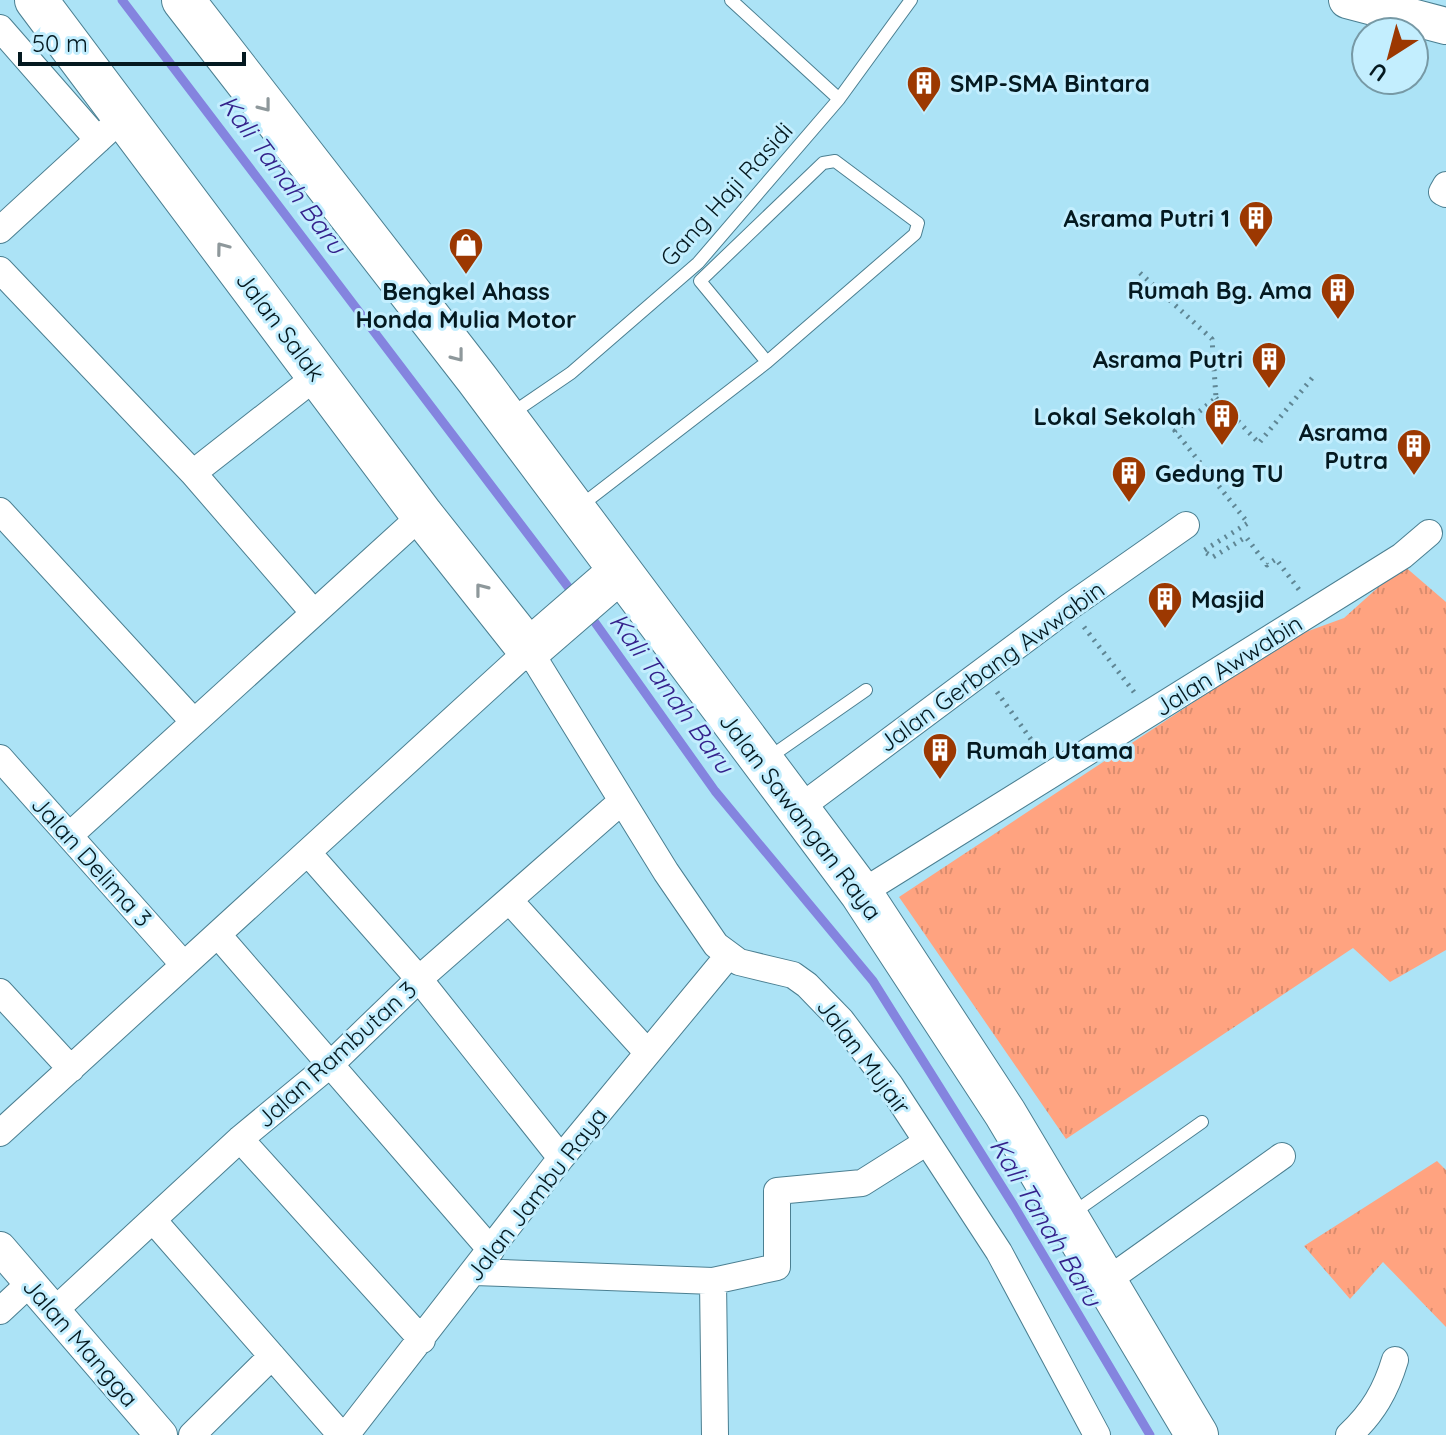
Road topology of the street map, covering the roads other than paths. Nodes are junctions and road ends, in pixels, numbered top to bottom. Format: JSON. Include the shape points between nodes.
{"nodes":[{"id":1,"x":36,"y":0,"type":"edge"},
{"id":2,"x":183,"y":0,"type":"edge"},
{"id":3,"x":731,"y":0,"type":"edge"},
{"id":4,"x":911,"y":0,"type":"edge"},
{"id":5,"x":1347,"y":0,"type":"edge"},
{"id":6,"x":1446,"y":26,"type":"edge"},
{"id":7,"x":0,"y":28,"type":"edge"},
{"id":8,"x":839,"y":99,"type":"junction"},
{"id":9,"x":111,"y":128,"type":"junction"},
{"id":10,"x":1446,"y":185,"type":"edge"},
{"id":11,"x":1446,"y":194,"type":"edge"},
{"id":12,"x":0,"y":230,"type":"edge"},
{"id":13,"x":0,"y":270,"type":"edge"},
{"id":14,"x":767,"y":362,"type":"junction"},
{"id":15,"x":318,"y":375,"type":"junction"},
{"id":16,"x":505,"y":418,"type":"junction"},
{"id":17,"x":193,"y":473,"type":"junction"},
{"id":18,"x":0,"y":511,"type":"edge"},
{"id":19,"x":574,"y":512,"type":"junction"},
{"id":20,"x":422,"y":515,"type":"junction"},
{"id":21,"x":1186,"y":525,"type":"dead end"},
{"id":22,"x":1429,"y":533,"type":"dead end"},
{"id":23,"x":607,"y":583,"type":"junction"},
{"id":24,"x":314,"y":613,"type":"junction"},
{"id":25,"x":542,"y":639,"type":"junction"},
{"id":26,"x":866,"y":690,"type":"dead end"},
{"id":27,"x":194,"y":722,"type":"junction"},
{"id":28,"x":0,"y":758,"type":"edge"},
{"id":29,"x":762,"y":762,"type":"junction"},
{"id":30,"x":622,"y":801,"type":"junction"},
{"id":31,"x":798,"y":809,"type":"junction"},
{"id":32,"x":70,"y":835,"type":"junction"},
{"id":33,"x":309,"y":854,"type":"junction"},
{"id":34,"x":861,"y":893,"type":"junction"},
{"id":35,"x":509,"y":900,"type":"junction"},
{"id":36,"x":218,"y":935,"type":"junction"},
{"id":37,"x":728,"y":956,"type":"junction"},
{"id":38,"x":184,"y":965,"type":"junction"},
{"id":39,"x":419,"y":979,"type":"junction"},
{"id":40,"x":0,"y":992,"type":"edge"},
{"id":41,"x":647,"y":1052,"type":"junction"},
{"id":42,"x":332,"y":1063,"type":"junction"},
{"id":43,"x":71,"y":1069,"type":"junction"},
{"id":44,"x":1202,"y":1122,"type":"dead end"},
{"id":45,"x":0,"y":1133,"type":"edge"},
{"id":46,"x":240,"y":1139,"type":"junction"},
{"id":47,"x":927,"y":1142,"type":"junction"},
{"id":48,"x":1282,"y":1156,"type":"dead end"},
{"id":49,"x":561,"y":1158,"type":"junction"},
{"id":50,"x":1067,"y":1218,"type":"junction"},
{"id":51,"x":153,"y":1220,"type":"junction"},
{"id":52,"x":0,"y":1248,"type":"edge"},
{"id":53,"x":491,"y":1250,"type":"junction"},
{"id":54,"x":475,"y":1272,"type":"junction"},
{"id":55,"x":713,"y":1281,"type":"junction"},
{"id":56,"x":1105,"y":1282,"type":"junction"},
{"id":57,"x":30,"y":1283,"type":"junction"},
{"id":58,"x":0,"y":1311,"type":"edge"},
{"id":59,"x":54,"y":1311,"type":"junction"},
{"id":60,"x":422,"y":1340,"type":"junction"},
{"id":61,"x":272,"y":1356,"type":"junction"},
{"id":62,"x":1395,"y":1360,"type":"dead end"},
{"id":63,"x":161,"y":1435,"type":"edge"},
{"id":64,"x":192,"y":1435,"type":"edge"},
{"id":65,"x":344,"y":1435,"type":"edge"},
{"id":66,"x":715,"y":1435,"type":"edge"},
{"id":67,"x":1097,"y":1435,"type":"edge"},
{"id":68,"x":1197,"y":1435,"type":"edge"},
{"id":69,"x":1349,"y":1435,"type":"edge"}],
"edges":[{"from":1,"to":9,"type":"highway","name":"Jalan Salak"},
{"from":2,"to":16,"type":"highway","name":"Jalan Sawangan Raya","one_way":true},
{"from":3,"to":8,"type":"lane"},
{"from":4,"to":8,"type":"lane","name":"Gang Haji Rasidi"},
{"from":5,"to":6,"type":"main road"},
{"from":7,"to":9,"type":"street"},
{"from":8,"to":16,"type":"lane","name":"Gang Haji Rasidi","via":[[698,263],[571,373]]},
{"from":9,"to":12,"type":"street"},
{"from":15,"to":9,"type":"highway","name":"Jalan Salak","one_way":true},
{"from":10,"to":11,"type":"street"},
{"from":13,"to":17,"type":"street"},
{"from":14,"to":14,"type":"lane","via":[[700,281],[823,163],[835,161],[919,226]]},
{"from":14,"to":19,"type":"lane"},
{"from":15,"to":17,"type":"street"},
{"from":15,"to":20,"type":"highway","name":"Jalan Salak"},
{"from":16,"to":19,"type":"highway","name":"Jalan Sawangan Raya"},
{"from":17,"to":24,"type":"street"},
{"from":18,"to":27,"type":"street"},
{"from":19,"to":23,"type":"highway","name":"Jalan Sawangan Raya"},
{"from":20,"to":24,"type":"street"},
{"from":25,"to":20,"type":"highway","name":"Jalan Salak","one_way":true},
{"from":21,"to":31,"type":"street","name":"Jalan Gerbang Awwabin"},
{"from":22,"to":34,"type":"street","name":"Jalan Awwabin","via":[[1402,556]]},
{"from":23,"to":25,"type":"highway"},
{"from":23,"to":29,"type":"highway","name":"Jalan Sawangan Raya"},
{"from":24,"to":27,"type":"street"},
{"from":25,"to":30,"type":"street"},
{"from":25,"to":33,"type":"street"},
{"from":26,"to":29,"type":"lane"},
{"from":27,"to":32,"type":"street"},
{"from":28,"to":32,"type":"street","name":"Jalan Delima 3"},
{"from":29,"to":31,"type":"highway","name":"Jalan Sawangan Raya"},
{"from":30,"to":35,"type":"street","name":"Jalan Rambutan 3"},
{"from":30,"to":37,"type":"street","via":[[698,920]]},
{"from":31,"to":34,"type":"highway","name":"Jalan Sawangan Raya"},
{"from":32,"to":38,"type":"street","name":"Jalan Delima 3"},
{"from":33,"to":36,"type":"street"},
{"from":33,"to":39,"type":"street"},
{"from":34,"to":50,"type":"highway","name":"Jalan Sawangan Raya"},
{"from":35,"to":39,"type":"street","name":"Jalan Rambutan 3"},
{"from":35,"to":41,"type":"street"},
{"from":36,"to":38,"type":"street"},
{"from":36,"to":42,"type":"street"},
{"from":37,"to":41,"type":"street","name":"Jalan Jambu Raya"},
{"from":37,"to":47,"type":"street","name":"Jalan Mujair","via":[[793,975],[823,998]]},
{"from":38,"to":43,"type":"street"},
{"from":39,"to":42,"type":"street","name":"Jalan Rambutan 3"},
{"from":39,"to":49,"type":"street"},
{"from":40,"to":43,"type":"street"},
{"from":41,"to":49,"type":"street","name":"Jalan Jambu Raya"},
{"from":42,"to":46,"type":"street","name":"Jalan Rambutan 3"},
{"from":42,"to":53,"type":"street"},
{"from":43,"to":45,"type":"street"},
{"from":44,"to":50,"type":"lane"},
{"from":46,"to":51,"type":"street","name":"Jalan Rambutan 3"},
{"from":46,"to":60,"type":"street"},
{"from":47,"to":55,"type":"street","via":[[862,1183],[777,1191],[777,1267]]},
{"from":47,"to":67,"type":"street","name":"Jalan Mujair","via":[[999,1252]]},
{"from":48,"to":56,"type":"street"},
{"from":49,"to":53,"type":"street","name":"Jalan Jambu Raya"},
{"from":50,"to":56,"type":"highway","name":"Jalan Sawangan Raya"},
{"from":51,"to":59,"type":"street","name":"Jalan Rambutan 3"},
{"from":51,"to":61,"type":"street"},
{"from":52,"to":57,"type":"street","name":"Jalan Mangga"},
{"from":53,"to":54,"type":"street","name":"Jalan Jambu Raya"},
{"from":54,"to":55,"type":"street"},
{"from":54,"to":60,"type":"street","name":"Jalan Jambu Raya"},
{"from":55,"to":66,"type":"street"},
{"from":56,"to":68,"type":"highway","name":"Jalan Sawangan Raya"},
{"from":57,"to":58,"type":"street"},
{"from":57,"to":59,"type":"street","name":"Jalan Mangga"},
{"from":59,"to":63,"type":"street","name":"Jalan Mangga"},
{"from":60,"to":65,"type":"street","name":"Jalan Jambu Raya"},
{"from":61,"to":64,"type":"street"},
{"from":61,"to":65,"type":"street"},
{"from":62,"to":69,"type":"street","via":[[1380,1398]]}]}
